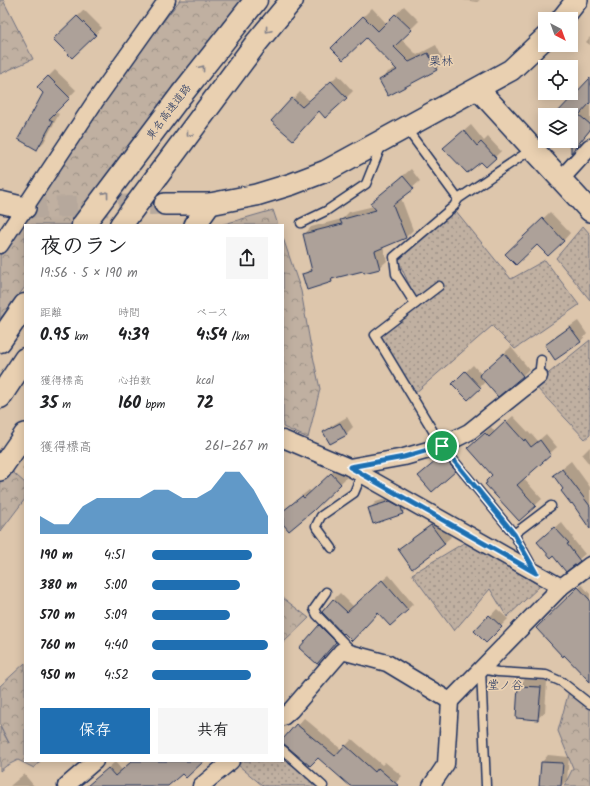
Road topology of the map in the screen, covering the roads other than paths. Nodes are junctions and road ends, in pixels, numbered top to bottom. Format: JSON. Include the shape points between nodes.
{"nodes":[{"id":1,"x":168,"y":0,"type":"edge"},
{"id":2,"x":256,"y":0,"type":"edge"},
{"id":3,"x":292,"y":0,"type":"edge"},
{"id":4,"x":577,"y":0,"type":"edge"},
{"id":5,"x":568,"y":12,"type":"edge"},
{"id":6,"x":538,"y":45,"type":"edge"},
{"id":7,"x":478,"y":89,"type":"junction"},
{"id":8,"x":406,"y":128,"type":"junction"},
{"id":9,"x":384,"y":140,"type":"junction"},
{"id":10,"x":590,"y":147,"type":"edge"},
{"id":11,"x":533,"y":149,"type":"junction"},
{"id":12,"x":560,"y":179,"type":"junction"},
{"id":13,"x":458,"y":199,"type":"junction"},
{"id":14,"x":0,"y":202,"type":"edge"},
{"id":15,"x":165,"y":204,"type":"tunnel mouth"},
{"id":16,"x":210,"y":204,"type":"junction"},
{"id":17,"x":25,"y":208,"type":"junction"},
{"id":18,"x":590,"y":211,"type":"edge"},
{"id":19,"x":301,"y":223,"type":"dead end"},
{"id":20,"x":84,"y":224,"type":"edge"},
{"id":21,"x":122,"y":224,"type":"edge"},
{"id":22,"x":196,"y":224,"type":"edge"},
{"id":23,"x":0,"y":245,"type":"edge"},
{"id":24,"x":439,"y":286,"type":"dead end"},
{"id":25,"x":415,"y":304,"type":"junction"},
{"id":26,"x":24,"y":306,"type":"edge"},
{"id":27,"x":0,"y":341,"type":"edge"},
{"id":28,"x":541,"y":360,"type":"dead end"},
{"id":29,"x":24,"y":361,"type":"edge"},
{"id":30,"x":539,"y":376,"type":"joint"},
{"id":31,"x":0,"y":397,"type":"edge"},
{"id":32,"x":24,"y":435,"type":"edge"},
{"id":33,"x":284,"y":439,"type":"edge"},
{"id":34,"x":442,"y":446,"type":"junction"},
{"id":35,"x":0,"y":470,"type":"edge"},
{"id":36,"x":356,"y":471,"type":"junction"},
{"id":37,"x":550,"y":506,"type":"dead end"},
{"id":38,"x":514,"y":534,"type":"junction"},
{"id":39,"x":332,"y":548,"type":"dead end"},
{"id":40,"x":590,"y":565,"type":"edge"},
{"id":41,"x":536,"y":573,"type":"junction"},
{"id":42,"x":561,"y":587,"type":"junction"},
{"id":43,"x":326,"y":592,"type":"dead end"},
{"id":44,"x":356,"y":655,"type":"junction"},
{"id":45,"x":481,"y":669,"type":"junction"},
{"id":46,"x":450,"y":701,"type":"junction"},
{"id":47,"x":590,"y":704,"type":"edge"},
{"id":48,"x":284,"y":716,"type":"edge"},
{"id":49,"x":284,"y":751,"type":"edge"},
{"id":50,"x":94,"y":762,"type":"edge"},
{"id":51,"x":230,"y":762,"type":"edge"},
{"id":52,"x":66,"y":786,"type":"edge"},
{"id":53,"x":201,"y":786,"type":"edge"},
{"id":54,"x":323,"y":786,"type":"edge"},
{"id":55,"x":431,"y":786,"type":"edge"},
{"id":56,"x":486,"y":786,"type":"edge"}],
"edges":[{"from":1,"to":17,"type":"street","via":[[96,100]]},
{"from":20,"to":2,"type":"highway","name":"東名高速道路","one_way":true},
{"from":3,"to":21,"type":"highway","one_way":true,"via":[[257,42]]},
{"from":4,"to":5,"type":"street"},
{"from":6,"to":7,"type":"street","via":[[511,70]]},
{"from":7,"to":8,"type":"street"},
{"from":7,"to":11,"type":"street"},
{"from":8,"to":9,"type":"street"},
{"from":8,"to":13,"type":"lane"},
{"from":9,"to":16,"type":"street","via":[[326,171],[292,184],[256,195]]},
{"from":9,"to":19,"type":"lane","via":[[366,184],[326,211]]},
{"from":10,"to":12,"type":"street"},
{"from":11,"to":12,"type":"street"},
{"from":11,"to":13,"type":"lane"},
{"from":12,"to":18,"type":"street"},
{"from":13,"to":25,"type":"lane","via":[[454,206],[394,257],[396,274]]},
{"from":14,"to":17,"type":"street"},
{"from":15,"to":16,"type":"street"},
{"from":16,"to":22,"type":"street"},
{"from":17,"to":23,"type":"street"},
{"from":24,"to":25,"type":"lane"},
{"from":25,"to":34,"type":"lane","via":[[375,335]]},
{"from":26,"to":27,"type":"highway"},
{"from":28,"to":30,"type":"lane"},
{"from":29,"to":31,"type":"highway"},
{"from":30,"to":34,"type":"street","via":[[469,432]]},
{"from":32,"to":35,"type":"street"},
{"from":33,"to":36,"type":"street"},
{"from":34,"to":36,"type":"street"},
{"from":34,"to":38,"type":"lane"},
{"from":36,"to":39,"type":"lane","via":[[354,493],[321,516],[316,526]]},
{"from":36,"to":41,"type":"street"},
{"from":37,"to":38,"type":"lane"},
{"from":38,"to":41,"type":"lane"},
{"from":40,"to":42,"type":"street"},
{"from":41,"to":42,"type":"street"},
{"from":42,"to":45,"type":"street"},
{"from":43,"to":44,"type":"lane","via":[[314,609],[316,615]]},
{"from":44,"to":46,"type":"street","via":[[387,663]]},
{"from":44,"to":48,"type":"street","via":[[342,651]]},
{"from":45,"to":46,"type":"street"},
{"from":45,"to":47,"type":"lane","via":[[546,675],[562,682]]},
{"from":45,"to":56,"type":"lane"},
{"from":46,"to":55,"type":"street","via":[[446,764]]},
{"from":49,"to":54,"type":"lane"},
{"from":50,"to":52,"type":"street"},
{"from":51,"to":53,"type":"street"}]}
